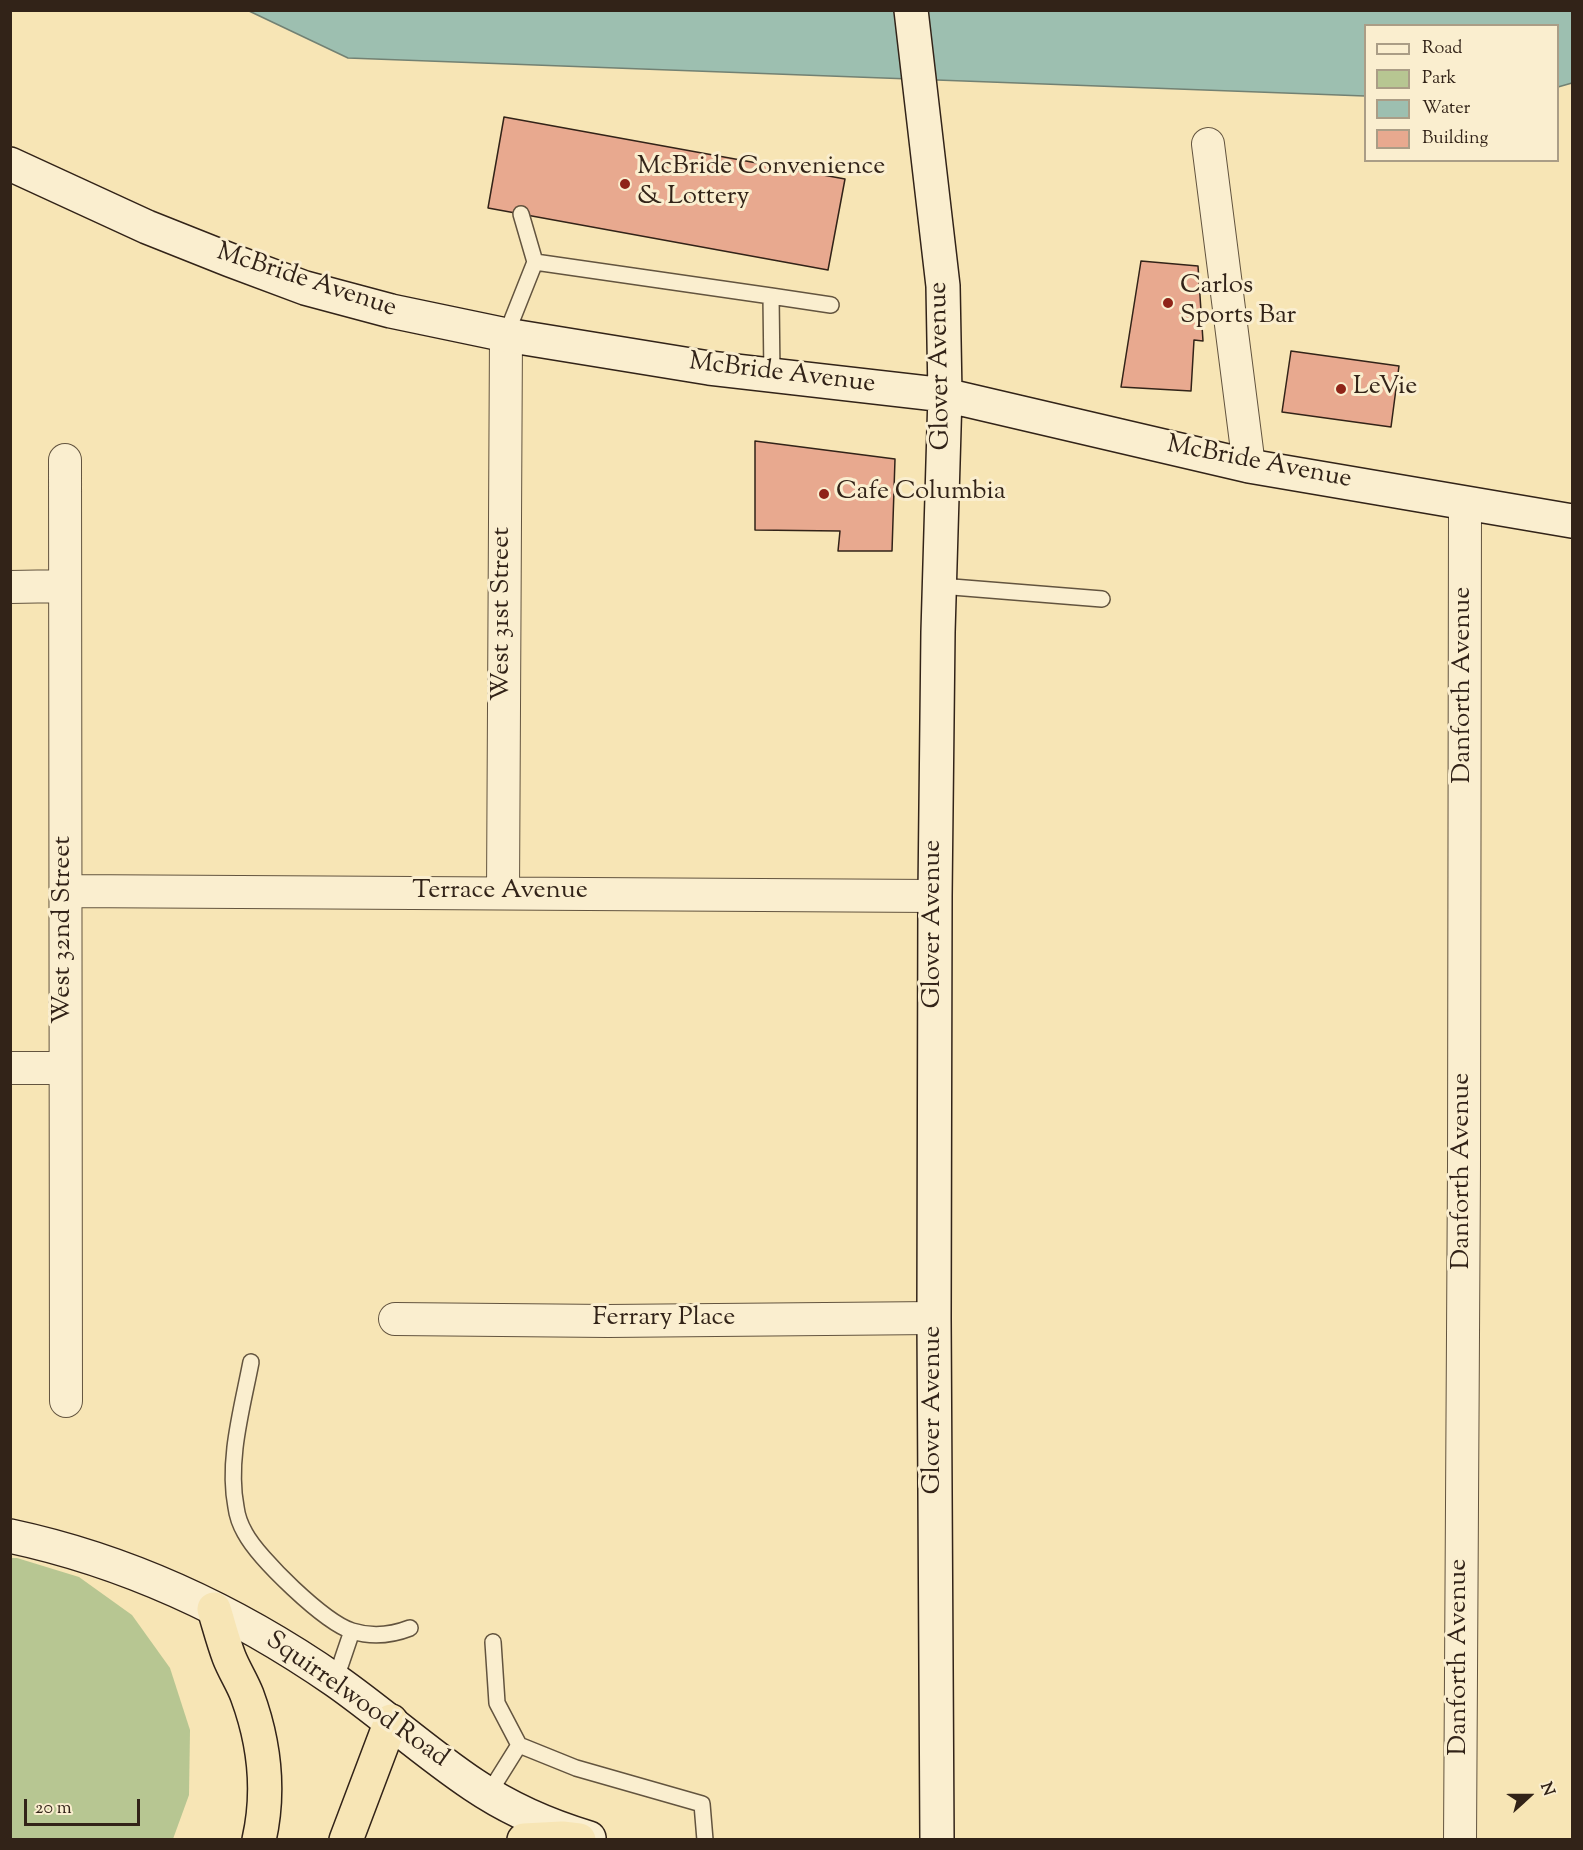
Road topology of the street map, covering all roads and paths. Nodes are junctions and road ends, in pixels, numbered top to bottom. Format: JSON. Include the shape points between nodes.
{"nodes":[{"id":1,"x":911,"y":10,"type":"edge"},
{"id":2,"x":1208,"y":144,"type":"dead end"},
{"id":3,"x":10,"y":164,"type":"edge"},
{"id":4,"x":521,"y":214,"type":"dead end"},
{"id":5,"x":536,"y":262,"type":"junction"},
{"id":6,"x":771,"y":296,"type":"junction"},
{"id":7,"x":831,"y":305,"type":"dead end"},
{"id":8,"x":506,"y":335,"type":"junction"},
{"id":9,"x":772,"y":375,"type":"junction"},
{"id":10,"x":945,"y":395,"type":"junction"},
{"id":11,"x":65,"y":460,"type":"dead end"},
{"id":12,"x":1249,"y":465,"type":"junction"},
{"id":13,"x":1465,"y":503,"type":"junction"},
{"id":14,"x":1572,"y":521,"type":"edge"},
{"id":15,"x":65,"y":586,"type":"junction"},
{"id":16,"x":940,"y":586,"type":"junction"},
{"id":17,"x":10,"y":587,"type":"edge"},
{"id":18,"x":1102,"y":598,"type":"dead end"},
{"id":19,"x":66,"y":891,"type":"junction"},
{"id":20,"x":503,"y":893,"type":"junction"},
{"id":21,"x":935,"y":896,"type":"junction"},
{"id":22,"x":10,"y":1068,"type":"edge"},
{"id":23,"x":65,"y":1068,"type":"junction"},
{"id":24,"x":934,"y":1318,"type":"junction"},
{"id":25,"x":394,"y":1319,"type":"dead end"},
{"id":26,"x":251,"y":1362,"type":"dead end"},
{"id":27,"x":66,"y":1401,"type":"dead end"},
{"id":28,"x":10,"y":1536,"type":"edge"},
{"id":29,"x":214,"y":1609,"type":"junction"},
{"id":30,"x":410,"y":1628,"type":"dead end"},
{"id":31,"x":352,"y":1631,"type":"junction"},
{"id":32,"x":493,"y":1642,"type":"dead end"},
{"id":33,"x":335,"y":1681,"type":"junction"},
{"id":34,"x":391,"y":1721,"type":"junction"},
{"id":35,"x":519,"y":1745,"type":"junction"},
{"id":36,"x":489,"y":1794,"type":"junction"},
{"id":37,"x":259,"y":1839,"type":"edge"},
{"id":38,"x":346,"y":1839,"type":"edge"},
{"id":39,"x":524,"y":1839,"type":"edge"},
{"id":40,"x":579,"y":1839,"type":"edge"},
{"id":41,"x":595,"y":1839,"type":"edge"},
{"id":42,"x":705,"y":1839,"type":"edge"},
{"id":43,"x":937,"y":1839,"type":"edge"},
{"id":44,"x":1460,"y":1839,"type":"edge"}],
"edges":[{"from":1,"to":10,"type":"street","name":"Glover Avenue","via":[[943,286]]},
{"from":2,"to":12,"type":"street"},
{"from":3,"to":8,"type":"street","name":"McBride Avenue","via":[[147,227],[305,288]]},
{"from":4,"to":5,"type":"lane"},
{"from":5,"to":6,"type":"lane"},
{"from":5,"to":8,"type":"lane"},
{"from":6,"to":7,"type":"lane"},
{"from":6,"to":9,"type":"lane"},
{"from":8,"to":9,"type":"street","name":"McBride Avenue"},
{"from":8,"to":20,"type":"street","name":"West 31st Street"},
{"from":9,"to":10,"type":"street","name":"McBride Avenue"},
{"from":10,"to":12,"type":"street","name":"McBride Avenue"},
{"from":10,"to":16,"type":"street","name":"Glover Avenue"},
{"from":11,"to":15,"type":"street","name":"West 32nd Street"},
{"from":12,"to":13,"type":"street","name":"McBride Avenue"},
{"from":13,"to":14,"type":"street","name":"McBride Avenue"},
{"from":13,"to":44,"type":"street","name":"Danforth Avenue"},
{"from":15,"to":17,"type":"street"},
{"from":15,"to":19,"type":"street","name":"West 32nd Street"},
{"from":16,"to":18,"type":"lane"},
{"from":16,"to":21,"type":"street","name":"Glover Avenue"},
{"from":19,"to":20,"type":"street","name":"Terrace Avenue"},
{"from":19,"to":23,"type":"street","name":"West 32nd Street"},
{"from":20,"to":21,"type":"street","name":"Terrace Avenue"},
{"from":21,"to":24,"type":"street","name":"Glover Avenue"},
{"from":22,"to":23,"type":"street"},
{"from":23,"to":27,"type":"street","name":"West 32nd Street"},
{"from":24,"to":25,"type":"street","name":"Ferrary Place"},
{"from":24,"to":43,"type":"street","name":"Glover Avenue"},
{"from":26,"to":31,"type":"lane","via":[[236,1446],[236,1508],[246,1534],[295,1591]]},
{"from":28,"to":29,"type":"street","name":"Squirrelwood Road","via":[[101,1560]]},
{"from":29,"to":33,"type":"street","name":"Squirrelwood Road","via":[[275,1641]]},
{"from":29,"to":37,"type":"highway","via":[[258,1727],[264,1763]]},
{"from":30,"to":31,"type":"lane","via":[[378,1635]]},
{"from":31,"to":33,"type":"lane"},
{"from":32,"to":35,"type":"lane","via":[[497,1703]]},
{"from":33,"to":34,"type":"street","name":"Squirrelwood Road"},
{"from":34,"to":36,"type":"street","name":"Squirrelwood Road"},
{"from":34,"to":38,"type":"highway"},
{"from":35,"to":36,"type":"lane"},
{"from":35,"to":42,"type":"lane","via":[[576,1768],[702,1804]]},
{"from":36,"to":41,"type":"street","name":"Squirrelwood Road","via":[[563,1830]]},
{"from":39,"to":40,"type":"highway"}]}
